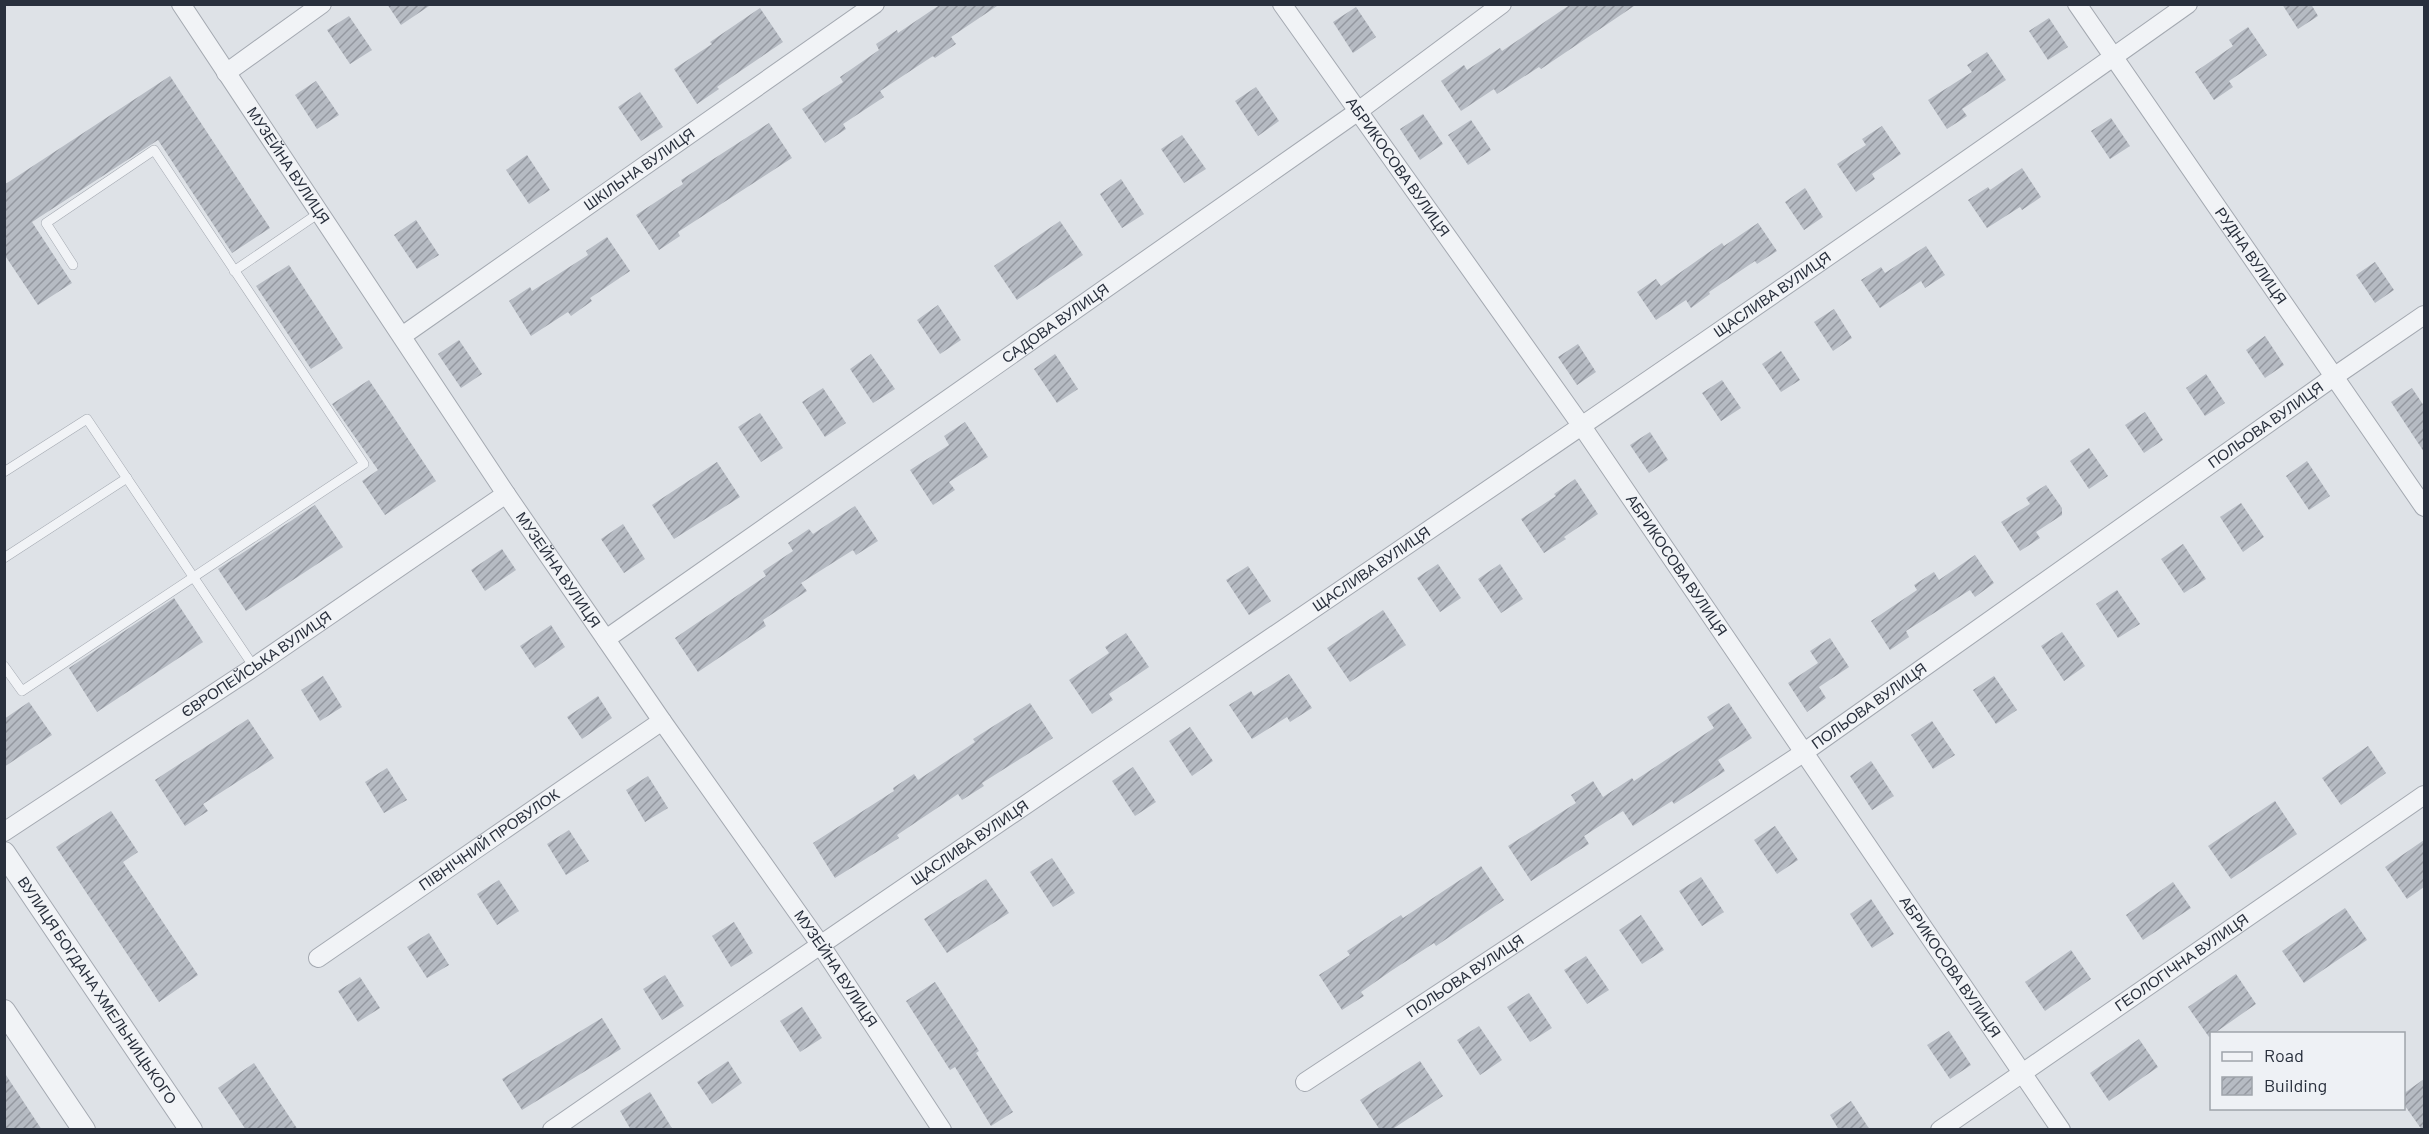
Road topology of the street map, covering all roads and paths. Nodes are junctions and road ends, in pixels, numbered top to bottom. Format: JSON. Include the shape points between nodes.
{"nodes":[{"id":1,"x":181,"y":4,"type":"edge"},
{"id":2,"x":322,"y":4,"type":"edge"},
{"id":3,"x":876,"y":4,"type":"edge"},
{"id":4,"x":1282,"y":4,"type":"edge"},
{"id":5,"x":1502,"y":4,"type":"edge"},
{"id":6,"x":2077,"y":4,"type":"edge"},
{"id":7,"x":2188,"y":4,"type":"edge"},
{"id":8,"x":2112,"y":58,"type":"junction"},
{"id":9,"x":226,"y":73,"type":"junction"},
{"id":10,"x":1357,"y":111,"type":"junction"},
{"id":11,"x":320,"y":213,"type":"junction"},
{"id":12,"x":73,"y":265,"type":"dead end"},
{"id":13,"x":234,"y":271,"type":"junction"},
{"id":14,"x":2424,"y":315,"type":"edge"},
{"id":15,"x":402,"y":336,"type":"junction"},
{"id":16,"x":2335,"y":376,"type":"junction"},
{"id":17,"x":1581,"y":426,"type":"junction"},
{"id":18,"x":4,"y":472,"type":"edge"},
{"id":19,"x":127,"y":478,"type":"junction"},
{"id":20,"x":506,"y":494,"type":"junction"},
{"id":21,"x":2424,"y":507,"type":"edge"},
{"id":22,"x":4,"y":558,"type":"edge"},
{"id":23,"x":194,"y":577,"type":"junction"},
{"id":24,"x":606,"y":639,"type":"junction"},
{"id":25,"x":4,"y":666,"type":"edge"},
{"id":26,"x":254,"y":667,"type":"junction"},
{"id":27,"x":662,"y":721,"type":"junction"},
{"id":28,"x":1803,"y":753,"type":"junction"},
{"id":29,"x":2424,"y":795,"type":"edge"},
{"id":30,"x":4,"y":832,"type":"edge"},
{"id":31,"x":4,"y":853,"type":"edge"},
{"id":32,"x":820,"y":944,"type":"junction"},
{"id":33,"x":318,"y":958,"type":"dead end"},
{"id":34,"x":4,"y":1011,"type":"edge"},
{"id":35,"x":2023,"y":1073,"type":"junction"},
{"id":36,"x":1305,"y":1082,"type":"dead end"},
{"id":37,"x":84,"y":1130,"type":"edge"},
{"id":38,"x":190,"y":1130,"type":"edge"},
{"id":39,"x":552,"y":1130,"type":"edge"},
{"id":40,"x":942,"y":1130,"type":"edge"},
{"id":41,"x":1940,"y":1130,"type":"edge"},
{"id":42,"x":2061,"y":1130,"type":"edge"}],
"edges":[{"from":1,"to":9,"type":"street","name":"МУЗЕЙНА ВУЛИЦЯ"},
{"from":2,"to":9,"type":"street"},
{"from":3,"to":15,"type":"street","name":"ШКІЛЬНА ВУЛИЦЯ"},
{"from":4,"to":10,"type":"street","name":"АБРИКОСОВА ВУЛИЦЯ"},
{"from":5,"to":10,"type":"street","name":"САДОВА ВУЛИЦЯ"},
{"from":6,"to":8,"type":"street","name":"РУДНА ВУЛИЦЯ"},
{"from":7,"to":8,"type":"street","name":"ЩАСЛИВА ВУЛИЦЯ"},
{"from":8,"to":16,"type":"street","name":"РУДНА ВУЛИЦЯ"},
{"from":8,"to":17,"type":"street","name":"ЩАСЛИВА ВУЛИЦЯ"},
{"from":9,"to":11,"type":"street","name":"МУЗЕЙНА ВУЛИЦЯ"},
{"from":10,"to":17,"type":"street","name":"АБРИКОСОВА ВУЛИЦЯ"},
{"from":10,"to":24,"type":"street","name":"САДОВА ВУЛИЦЯ"},
{"from":11,"to":13,"type":"lane"},
{"from":11,"to":15,"type":"street","name":"МУЗЕЙНА ВУЛИЦЯ"},
{"from":12,"to":13,"type":"lane","via":[[46,223],[154,150]]},
{"from":13,"to":23,"type":"lane","via":[[364,464]]},
{"from":14,"to":16,"type":"street","name":"ПОЛЬОВА ВУЛИЦЯ"},
{"from":15,"to":20,"type":"street","name":"МУЗЕЙНА ВУЛИЦЯ"},
{"from":16,"to":21,"type":"street","name":"РУДНА ВУЛИЦЯ"},
{"from":16,"to":28,"type":"street","name":"ПОЛЬОВА ВУЛИЦЯ"},
{"from":17,"to":28,"type":"street","name":"АБРИКОСОВА ВУЛИЦЯ"},
{"from":17,"to":32,"type":"street","name":"ЩАСЛИВА ВУЛИЦЯ"},
{"from":18,"to":19,"type":"lane","via":[[87,419]]},
{"from":19,"to":22,"type":"lane"},
{"from":19,"to":23,"type":"lane"},
{"from":20,"to":24,"type":"street","name":"МУЗЕЙНА ВУЛИЦЯ"},
{"from":20,"to":26,"type":"street","name":"ЄВРОПЕЙСЬКА ВУЛИЦЯ"},
{"from":23,"to":25,"type":"lane","via":[[22,691]]},
{"from":23,"to":26,"type":"lane"},
{"from":24,"to":27,"type":"street","name":"МУЗЕЙНА ВУЛИЦЯ"},
{"from":26,"to":30,"type":"street","name":"ЄВРОПЕЙСЬКА ВУЛИЦЯ"},
{"from":27,"to":32,"type":"street","name":"МУЗЕЙНА ВУЛИЦЯ"},
{"from":27,"to":33,"type":"street","name":"ПІВНІЧНИЙ ПРОВУЛОК"},
{"from":28,"to":35,"type":"street","name":"АБРИКОСОВА ВУЛИЦЯ"},
{"from":28,"to":36,"type":"street","name":"ПОЛЬОВА ВУЛИЦЯ"},
{"from":29,"to":35,"type":"street","name":"ГЕОЛОГІЧНА ВУЛИЦЯ"},
{"from":31,"to":38,"type":"street","name":"ВУЛИЦЯ БОГДАНА ХМЕЛЬНИЦЬКОГО"},
{"from":32,"to":39,"type":"street","name":"ЩАСЛИВА ВУЛИЦЯ"},
{"from":32,"to":40,"type":"street","name":"МУЗЕЙНА ВУЛИЦЯ"},
{"from":34,"to":37,"type":"street"},
{"from":35,"to":41,"type":"street","name":"ГЕОЛОГІЧНА ВУЛИЦЯ"},
{"from":35,"to":42,"type":"street","name":"АБРИКОСОВА ВУЛИЦЯ"}]}
